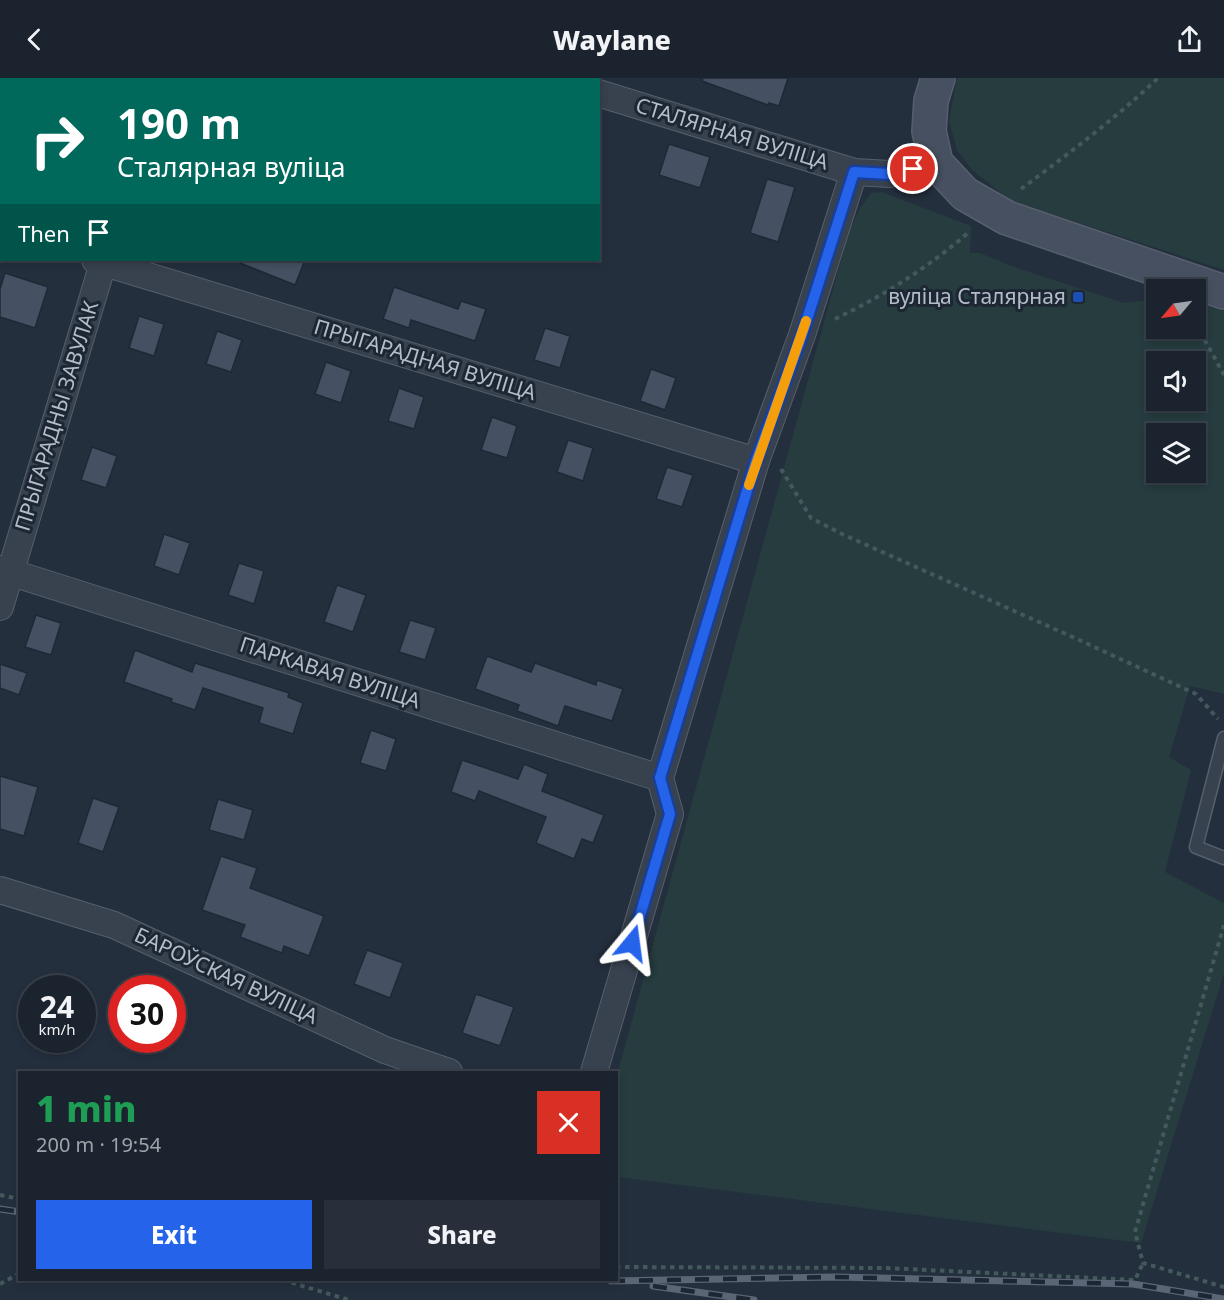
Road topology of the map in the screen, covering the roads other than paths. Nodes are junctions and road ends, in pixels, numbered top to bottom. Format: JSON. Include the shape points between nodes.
{"nodes":[{"id":1,"x":938,"y":78,"type":"edge"},
{"id":2,"x":600,"y":94,"type":"edge"},
{"id":3,"x":936,"y":163,"type":"junction"},
{"id":4,"x":854,"y":172,"type":"junction"},
{"id":5,"x":101,"y":261,"type":"edge"},
{"id":6,"x":104,"y":261,"type":"edge"},
{"id":7,"x":1224,"y":292,"type":"edge"},
{"id":8,"x":756,"y":461,"type":"junction"},
{"id":9,"x":5,"y":571,"type":"edge"},
{"id":10,"x":0,"y":607,"type":"edge"},
{"id":11,"x":1224,"y":738,"type":"edge"},
{"id":12,"x":660,"y":778,"type":"junction"},
{"id":13,"x":1224,"y":858,"type":"edge"},
{"id":14,"x":0,"y":890,"type":"edge"},
{"id":15,"x":446,"y":1071,"type":"edge"},
{"id":16,"x":594,"y":1071,"type":"edge"}],
"edges":[{"from":1,"to":3,"type":"main road","via":[[931,101],[929,131]]},
{"from":2,"to":4,"type":"street","name":"СТАЛЯРНАЯ ВУЛІЦА"},
{"from":3,"to":4,"type":"street","name":"СТАЛЯРНАЯ ВУЛІЦА","via":[[890,174]]},
{"from":3,"to":7,"type":"main road","via":[[965,194],[1007,218]]},
{"from":4,"to":8,"type":"street","via":[[802,335]]},
{"from":5,"to":9,"type":"street","name":"ПРЫГАРАДНЫ ЗАВУЛАК"},
{"from":6,"to":8,"type":"street","name":"ПРЫГАРАДНАЯ ВУЛІЦА"},
{"from":8,"to":12,"type":"street"},
{"from":9,"to":10,"type":"street","name":"ПРЫГАРАДНЫ ЗАВУЛАК"},
{"from":9,"to":12,"type":"street","name":"ПАРКАВАЯ ВУЛІЦА"},
{"from":11,"to":13,"type":"lane","via":[[1196,847]]},
{"from":12,"to":16,"type":"street","via":[[670,814]]},
{"from":14,"to":15,"type":"street","name":"БАРОЎСКАЯ ВУЛІЦА","via":[[114,925],[385,1050]]}]}
